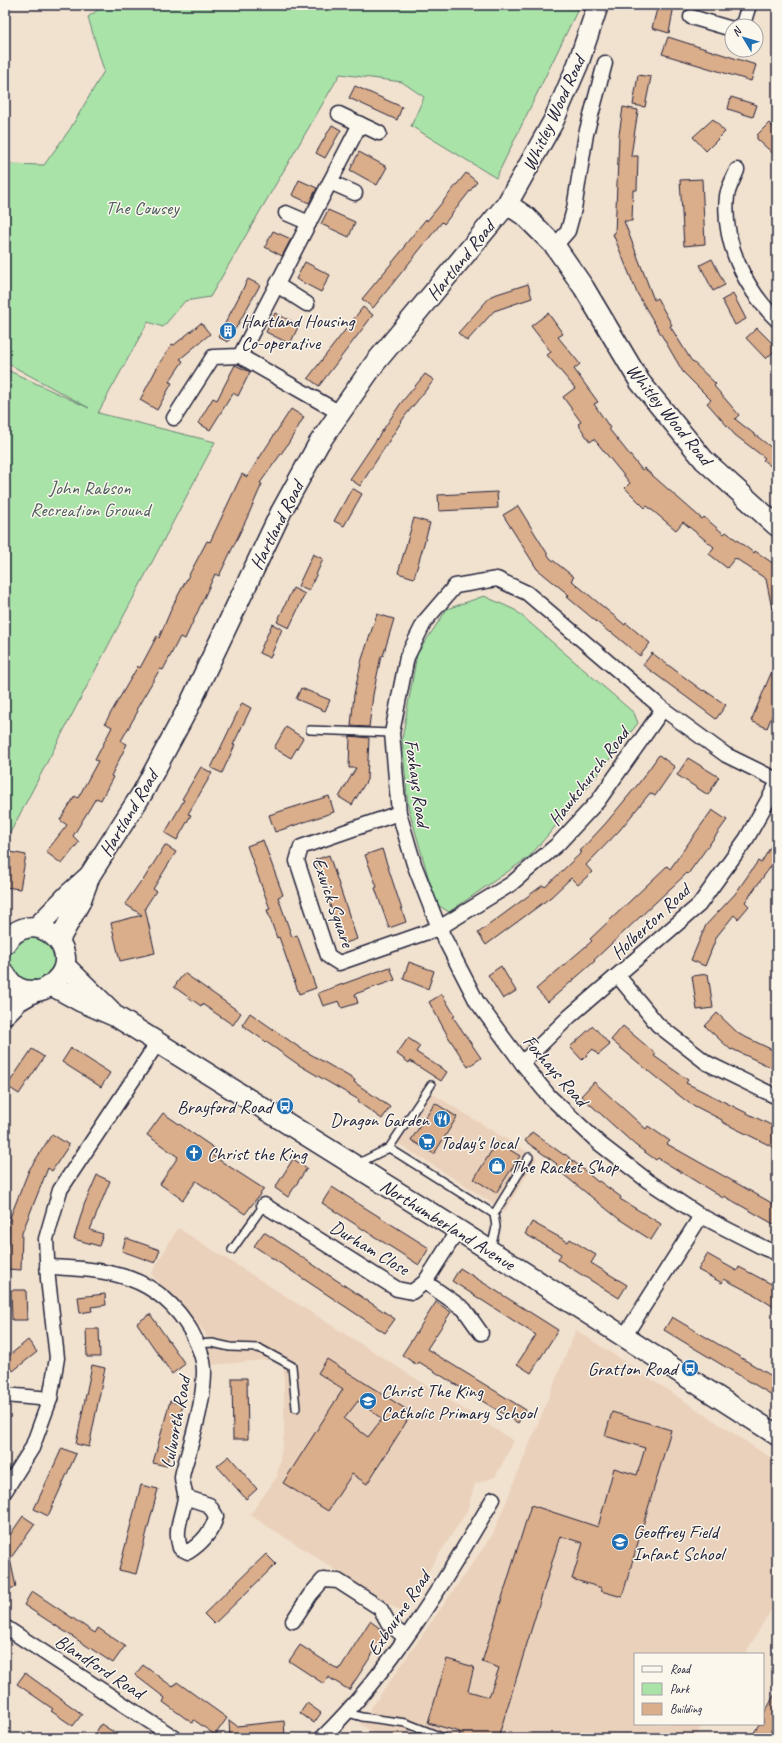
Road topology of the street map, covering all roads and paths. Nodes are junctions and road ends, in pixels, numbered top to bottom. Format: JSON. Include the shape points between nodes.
{"nodes":[{"id":1,"x":598,"y":5,"type":"edge"},
{"id":2,"x":749,"y":5,"type":"edge"},
{"id":3,"x":691,"y":17,"type":"dead end"},
{"id":4,"x":745,"y":18,"type":"edge"},
{"id":5,"x":724,"y":27,"type":"edge"},
{"id":6,"x":605,"y":63,"type":"dead end"},
{"id":7,"x":339,"y":114,"type":"dead end"},
{"id":8,"x":360,"y":124,"type":"junction"},
{"id":9,"x":379,"y":133,"type":"dead end"},
{"id":10,"x":737,"y":170,"type":"dead end"},
{"id":11,"x":330,"y":182,"type":"junction"},
{"id":12,"x":355,"y":193,"type":"dead end"},
{"id":13,"x":507,"y":204,"type":"junction"},
{"id":14,"x":286,"y":213,"type":"dead end"},
{"id":15,"x":309,"y":223,"type":"junction"},
{"id":16,"x":555,"y":246,"type":"junction"},
{"id":17,"x":277,"y":285,"type":"junction"},
{"id":18,"x":308,"y":304,"type":"dead end"},
{"id":19,"x":777,"y":320,"type":"edge"},
{"id":20,"x":240,"y":356,"type":"junction"},
{"id":21,"x":340,"y":413,"type":"junction"},
{"id":22,"x":174,"y":418,"type":"dead end"},
{"id":23,"x":777,"y":526,"type":"edge"},
{"id":24,"x":662,"y":709,"type":"junction"},
{"id":25,"x":310,"y":730,"type":"dead end"},
{"id":26,"x":392,"y":733,"type":"junction"},
{"id":27,"x":777,"y":780,"type":"edge"},
{"id":28,"x":777,"y":784,"type":"edge"},
{"id":29,"x":399,"y":813,"type":"junction"},
{"id":30,"x":90,"y":875,"type":"junction"},
{"id":31,"x":37,"y":927,"type":"junction"},
{"id":32,"x":439,"y":928,"type":"junction"},
{"id":33,"x":8,"y":935,"type":"edge"},
{"id":34,"x":59,"y":940,"type":"junction"},
{"id":35,"x":65,"y":966,"type":"junction"},
{"id":36,"x":5,"y":974,"type":"edge"},
{"id":37,"x":618,"y":976,"type":"junction"},
{"id":38,"x":43,"y":988,"type":"junction"},
{"id":39,"x":5,"y":1014,"type":"edge"},
{"id":40,"x":117,"y":1017,"type":"junction"},
{"id":41,"x":158,"y":1042,"type":"junction"},
{"id":42,"x":522,"y":1063,"type":"junction"},
{"id":43,"x":431,"y":1084,"type":"dead end"},
{"id":44,"x":777,"y":1097,"type":"edge"},
{"id":45,"x":389,"y":1148,"type":"junction"},
{"id":46,"x":529,"y":1157,"type":"dead end"},
{"id":47,"x":355,"y":1166,"type":"junction"},
{"id":48,"x":264,"y":1205,"type":"joint"},
{"id":49,"x":494,"y":1214,"type":"junction"},
{"id":50,"x":701,"y":1216,"type":"junction"},
{"id":51,"x":458,"y":1230,"type":"junction"},
{"id":52,"x":486,"y":1248,"type":"junction"},
{"id":53,"x":232,"y":1250,"type":"dead end"},
{"id":54,"x":777,"y":1253,"type":"edge"},
{"id":55,"x":47,"y":1267,"type":"junction"},
{"id":56,"x":425,"y":1282,"type":"junction"},
{"id":57,"x":481,"y":1333,"type":"dead end"},
{"id":58,"x":624,"y":1337,"type":"junction"},
{"id":59,"x":198,"y":1344,"type":"junction"},
{"id":60,"x":5,"y":1394,"type":"edge"},
{"id":61,"x":50,"y":1400,"type":"junction"},
{"id":62,"x":296,"y":1408,"type":"dead end"},
{"id":63,"x":777,"y":1435,"type":"edge"},
{"id":64,"x":5,"y":1491,"type":"edge"},
{"id":65,"x":185,"y":1497,"type":"dead end"},
{"id":66,"x":493,"y":1499,"type":"dead end"},
{"id":67,"x":293,"y":1621,"type":"dead end"},
{"id":68,"x":5,"y":1627,"type":"edge"},
{"id":69,"x":405,"y":1637,"type":"junction"},
{"id":70,"x":348,"y":1713,"type":"junction"},
{"id":71,"x":175,"y":1738,"type":"edge"},
{"id":72,"x":322,"y":1738,"type":"edge"},
{"id":73,"x":444,"y":1738,"type":"edge"}],
"edges":[{"from":1,"to":13,"type":"street","name":"Whitley Wood Road","via":[[578,64],[552,122]]},
{"from":2,"to":4,"type":"street"},
{"from":3,"to":5,"type":"street"},
{"from":6,"to":16,"type":"street","name":"Whitley Wood Road","via":[[586,134],[568,231]]},
{"from":7,"to":8,"type":"street"},
{"from":8,"to":9,"type":"street"},
{"from":8,"to":11,"type":"street"},
{"from":10,"to":19,"type":"street","via":[[727,195],[728,233],[741,273]]},
{"from":11,"to":12,"type":"street"},
{"from":11,"to":15,"type":"street"},
{"from":13,"to":16,"type":"street","name":"Whitley Wood Road","via":[[525,216]]},
{"from":13,"to":21,"type":"street","name":"Hartland Road","via":[[375,363]]},
{"from":14,"to":15,"type":"street"},
{"from":15,"to":17,"type":"street"},
{"from":16,"to":23,"type":"street","name":"Whitley Wood Road","via":[[584,288],[640,382],[704,460]]},
{"from":17,"to":18,"type":"street"},
{"from":17,"to":20,"type":"street"},
{"from":20,"to":21,"type":"street"},
{"from":20,"to":22,"type":"street","via":[[213,357]]},
{"from":21,"to":30,"type":"street","name":"Hartland Road","via":[[319,444],[281,512],[188,708],[143,792]]},
{"from":24,"to":26,"type":"street","name":"Foxhays Road","via":[[527,593],[497,579],[455,586],[424,621],[407,657]]},
{"from":24,"to":27,"type":"street","name":"Foxhays Road","via":[[726,754]]},
{"from":24,"to":32,"type":"street","name":"Hawkchurch Road","via":[[598,801],[558,844],[511,884]]},
{"from":25,"to":26,"type":"lane"},
{"from":26,"to":29,"type":"street","name":"Foxhays Road"},
{"from":28,"to":37,"type":"street","name":"Holberton Road","via":[[747,838],[699,905]]},
{"from":29,"to":32,"type":"street","name":"Foxhays Road","via":[[414,864]]},
{"from":29,"to":32,"type":"street","name":"Exwick Square","via":[[302,847],[297,861],[328,956],[339,963]]},
{"from":30,"to":31,"type":"street","name":"Hartland Road"},
{"from":30,"to":34,"type":"street","name":"Hartland Road","via":[[80,902]]},
{"from":31,"to":33,"type":"street"},
{"from":31,"to":34,"type":"street","via":[[49,931]]},
{"from":32,"to":42,"type":"street","name":"Foxhays Road","via":[[476,1002]]},
{"from":34,"to":35,"type":"street","via":[[65,955]]},
{"from":35,"to":38,"type":"street","via":[[60,976]]},
{"from":35,"to":40,"type":"street","name":"Northumberland Avenue"},
{"from":36,"to":38,"type":"street","name":"Northumberland Avenue","via":[[10,983],[20,990]]},
{"from":37,"to":42,"type":"street","name":"Holberton Road","via":[[570,1016]]},
{"from":37,"to":44,"type":"street","via":[[658,1025],[701,1058]]},
{"from":38,"to":39,"type":"street","via":[[18,1001]]},
{"from":38,"to":40,"type":"street","name":"Northumberland Avenue"},
{"from":40,"to":41,"type":"street","name":"Northumberland Avenue"},
{"from":41,"to":47,"type":"street","name":"Northumberland Avenue"},
{"from":41,"to":55,"type":"street","via":[[60,1190],[46,1239]]},
{"from":42,"to":50,"type":"street","name":"Foxhays Road","via":[[549,1096],[600,1144],[648,1181]]},
{"from":43,"to":45,"type":"lane"},
{"from":45,"to":47,"type":"lane"},
{"from":45,"to":49,"type":"lane"},
{"from":46,"to":49,"type":"lane"},
{"from":47,"to":51,"type":"street","name":"Northumberland Avenue"},
{"from":48,"to":53,"type":"lane"},
{"from":48,"to":56,"type":"street","name":"Durham Close","via":[[398,1289],[412,1292]]},
{"from":49,"to":52,"type":"lane","via":[[496,1227],[493,1240]]},
{"from":50,"to":54,"type":"street","name":"Foxhays Road"},
{"from":50,"to":58,"type":"street"},
{"from":51,"to":52,"type":"street","name":"Northumberland Avenue"},
{"from":51,"to":56,"type":"street","name":"Durham Close"},
{"from":52,"to":58,"type":"street","name":"Northumberland Avenue"},
{"from":55,"to":59,"type":"street","name":"Lulworth Road","via":[[89,1269],[129,1277],[166,1299],[182,1316]]},
{"from":55,"to":61,"type":"street","via":[[57,1358]]},
{"from":56,"to":57,"type":"street","via":[[464,1309]]},
{"from":58,"to":63,"type":"street","name":"Northumberland Avenue"},
{"from":59,"to":62,"type":"lane","via":[[259,1348],[292,1366]]},
{"from":59,"to":65,"type":"street","name":"Lulworth Road","via":[[204,1370],[201,1405],[182,1478]]},
{"from":60,"to":61,"type":"street"},
{"from":61,"to":64,"type":"street","via":[[32,1448]]},
{"from":66,"to":69,"type":"street","name":"Exbourne Road","via":[[457,1560]]},
{"from":67,"to":69,"type":"street","via":[[323,1580],[338,1581],[380,1608],[389,1624]]},
{"from":68,"to":71,"type":"street","name":"Blandford Road"},
{"from":69,"to":70,"type":"street","name":"Exbourne Road"},
{"from":70,"to":72,"type":"street","name":"Exbourne Road"},
{"from":70,"to":73,"type":"lane","via":[[406,1723]]}]}
